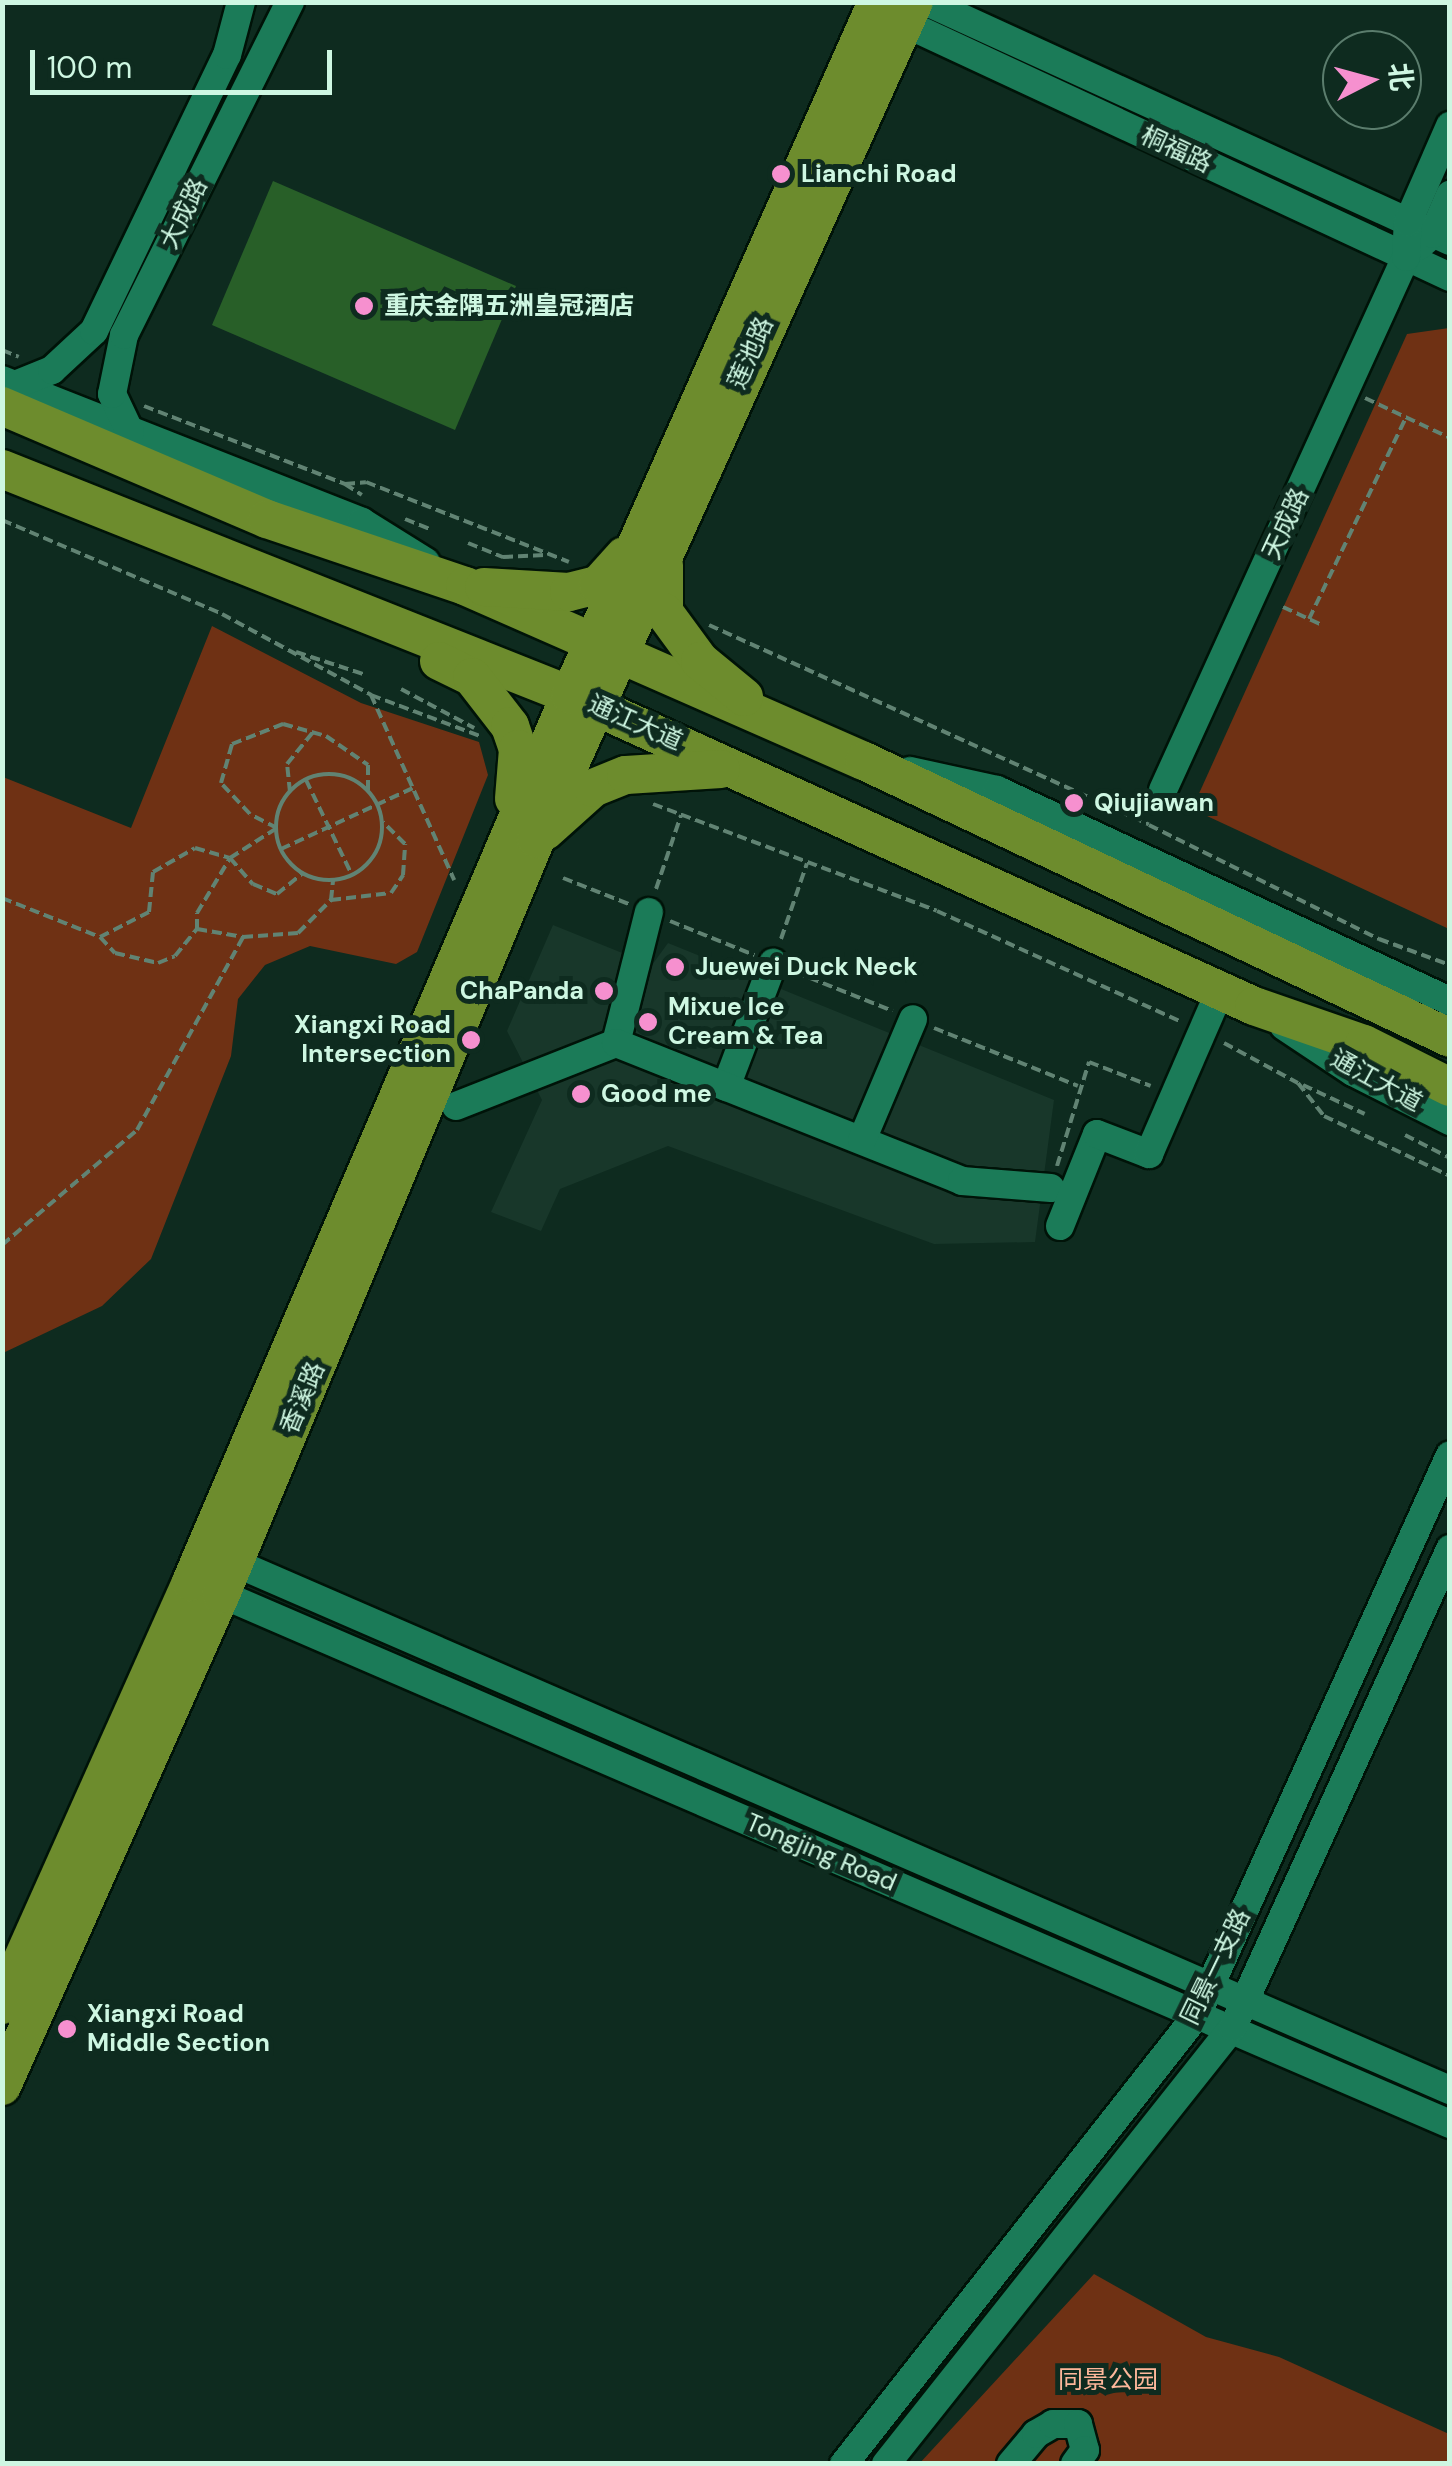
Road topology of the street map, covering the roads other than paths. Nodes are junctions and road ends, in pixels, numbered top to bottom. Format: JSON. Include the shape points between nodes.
{"nodes":[{"id":1,"x":241,"y":2,"type":"edge"},
{"id":2,"x":290,"y":2,"type":"edge"},
{"id":3,"x":892,"y":7,"type":"edge"},
{"id":4,"x":1450,"y":126,"type":"edge"},
{"id":5,"x":1450,"y":194,"type":"edge"},
{"id":6,"x":1430,"y":232,"type":"edge"},
{"id":7,"x":1406,"y":257,"type":"junction"},
{"id":8,"x":1450,"y":277,"type":"edge"},
{"id":9,"x":7,"y":390,"type":"edge"},
{"id":10,"x":130,"y":432,"type":"junction"},
{"id":11,"x":2,"y":470,"type":"edge"},
{"id":12,"x":662,"y":521,"type":"junction"},
{"id":13,"x":465,"y":586,"type":"junction"},
{"id":14,"x":359,"y":606,"type":"junction"},
{"id":15,"x":604,"y":652,"type":"junction"},
{"id":16,"x":583,"y":701,"type":"junction"},
{"id":17,"x":796,"y":732,"type":"junction"},
{"id":18,"x":864,"y":761,"type":"junction"},
{"id":19,"x":741,"y":769,"type":"junction"},
{"id":20,"x":1163,"y":790,"type":"dead end"},
{"id":21,"x":536,"y":839,"type":"junction"},
{"id":22,"x":498,"y":862,"type":"junction"},
{"id":23,"x":649,"y":912,"type":"road end"},
{"id":24,"x":773,"y":963,"type":"road end"},
{"id":25,"x":1237,"y":998,"type":"junction"},
{"id":26,"x":1450,"y":1001,"type":"edge"},
{"id":27,"x":914,"y":1019,"type":"road end"},
{"id":28,"x":1450,"y":1038,"type":"edge"},
{"id":29,"x":616,"y":1043,"type":"junction"},
{"id":30,"x":726,"y":1087,"type":"junction"},
{"id":31,"x":1450,"y":1087,"type":"edge"},
{"id":32,"x":456,"y":1106,"type":"dead end"},
{"id":33,"x":1450,"y":1120,"type":"edge"},
{"id":34,"x":862,"y":1140,"type":"junction"},
{"id":35,"x":1051,"y":1188,"type":"road end"},
{"id":36,"x":1060,"y":1226,"type":"dead end"},
{"id":37,"x":1450,"y":1456,"type":"edge"},
{"id":38,"x":1450,"y":1550,"type":"edge"},
{"id":39,"x":213,"y":1572,"type":"junction"},
{"id":40,"x":1210,"y":1986,"type":"junction"},
{"id":41,"x":1246,"y":1999,"type":"junction"},
{"id":42,"x":2,"y":2006,"type":"edge"},
{"id":43,"x":1197,"y":2015,"type":"junction"},
{"id":44,"x":1233,"y":2027,"type":"junction"},
{"id":45,"x":2,"y":2086,"type":"edge"},
{"id":46,"x":1450,"y":2090,"type":"edge"},
{"id":47,"x":1450,"y":2124,"type":"edge"},
{"id":48,"x":844,"y":2464,"type":"edge"},
{"id":49,"x":886,"y":2464,"type":"edge"},
{"id":50,"x":1011,"y":2464,"type":"edge"},
{"id":51,"x":1076,"y":2464,"type":"edge"}],
"edges":[{"from":1,"to":9,"type":"street","name":"大成路","via":[[227,55],[94,331],[52,370]]},
{"from":2,"to":10,"type":"street","name":"大成路","via":[[124,336],[112,394]]},
{"from":3,"to":6,"type":"street","name":"桐福路"},
{"from":3,"to":7,"type":"street","name":"桐福路"},
{"from":3,"to":12,"type":"main road","name":"莲池路"},
{"from":4,"to":6,"type":"street","name":"天成路"},
{"from":5,"to":6,"type":"street","name":"天成路"},
{"from":6,"to":7,"type":"street","name":"天成路"},
{"from":7,"to":8,"type":"street","name":"桐福路"},
{"from":7,"to":20,"type":"street","name":"天成路"},
{"from":9,"to":10,"type":"street"},
{"from":9,"to":13,"type":"main road","via":[[267,519]]},
{"from":10,"to":13,"type":"street","via":[[362,522]]},
{"from":11,"to":14,"type":"main road","name":"通江大道"},
{"from":12,"to":13,"type":"main road","via":[[598,585],[569,592]]},
{"from":12,"to":15,"type":"main road","name":"莲池路"},
{"from":12,"to":17,"type":"main road","via":[[664,612],[700,661]]},
{"from":13,"to":15,"type":"main road"},
{"from":14,"to":16,"type":"main road","name":"通江大道"},
{"from":14,"to":22,"type":"main road","via":[[398,641],[472,677],[510,726],[519,778]]},
{"from":15,"to":16,"type":"main road","name":"莲池路"},
{"from":15,"to":17,"type":"main road"},
{"from":16,"to":19,"type":"main road","name":"通江大道"},
{"from":16,"to":21,"type":"main road","name":"香溪路"},
{"from":16,"to":22,"type":"main road","name":"香溪路"},
{"from":17,"to":18,"type":"main road"},
{"from":18,"to":26,"type":"street","via":[[997,790]]},
{"from":18,"to":28,"type":"main road"},
{"from":19,"to":21,"type":"main road","via":[[626,775],[593,788]]},
{"from":19,"to":25,"type":"main road","name":"通江大道"},
{"from":21,"to":39,"type":"main road","name":"香溪路"},
{"from":22,"to":39,"type":"main road","name":"香溪路"},
{"from":23,"to":29,"type":"street"},
{"from":24,"to":30,"type":"street"},
{"from":25,"to":31,"type":"main road","name":"通江大道","via":[[1364,1044]]},
{"from":25,"to":33,"type":"street","name":"通江大道","via":[[1353,1072]]},
{"from":25,"to":36,"type":"street","via":[[1202,1032],[1149,1154],[1096,1134]]},
{"from":27,"to":34,"type":"street"},
{"from":29,"to":30,"type":"street"},
{"from":29,"to":32,"type":"street"},
{"from":30,"to":34,"type":"street"},
{"from":34,"to":35,"type":"street","via":[[962,1181]]},
{"from":37,"to":40,"type":"street","name":"同景一支路"},
{"from":38,"to":41,"type":"street","name":"同景一支路"},
{"from":39,"to":40,"type":"street"},
{"from":39,"to":42,"type":"main road","name":"香溪路"},
{"from":39,"to":43,"type":"street","name":"Tongjing Road"},
{"from":39,"to":45,"type":"main road","name":"香溪路"},
{"from":40,"to":41,"type":"street"},
{"from":40,"to":43,"type":"street","name":"同景一支路"},
{"from":41,"to":44,"type":"street","name":"同景一支路"},
{"from":41,"to":46,"type":"street"},
{"from":43,"to":44,"type":"street","name":"Tongjing Road"},
{"from":43,"to":48,"type":"street","name":"同景一支路"},
{"from":44,"to":47,"type":"street","name":"Tongjing Road"},
{"from":44,"to":49,"type":"street","name":"同景一支路"},
{"from":50,"to":51,"type":"street","via":[[1036,2434],[1053,2424],[1078,2424],[1084,2450]]}]}
